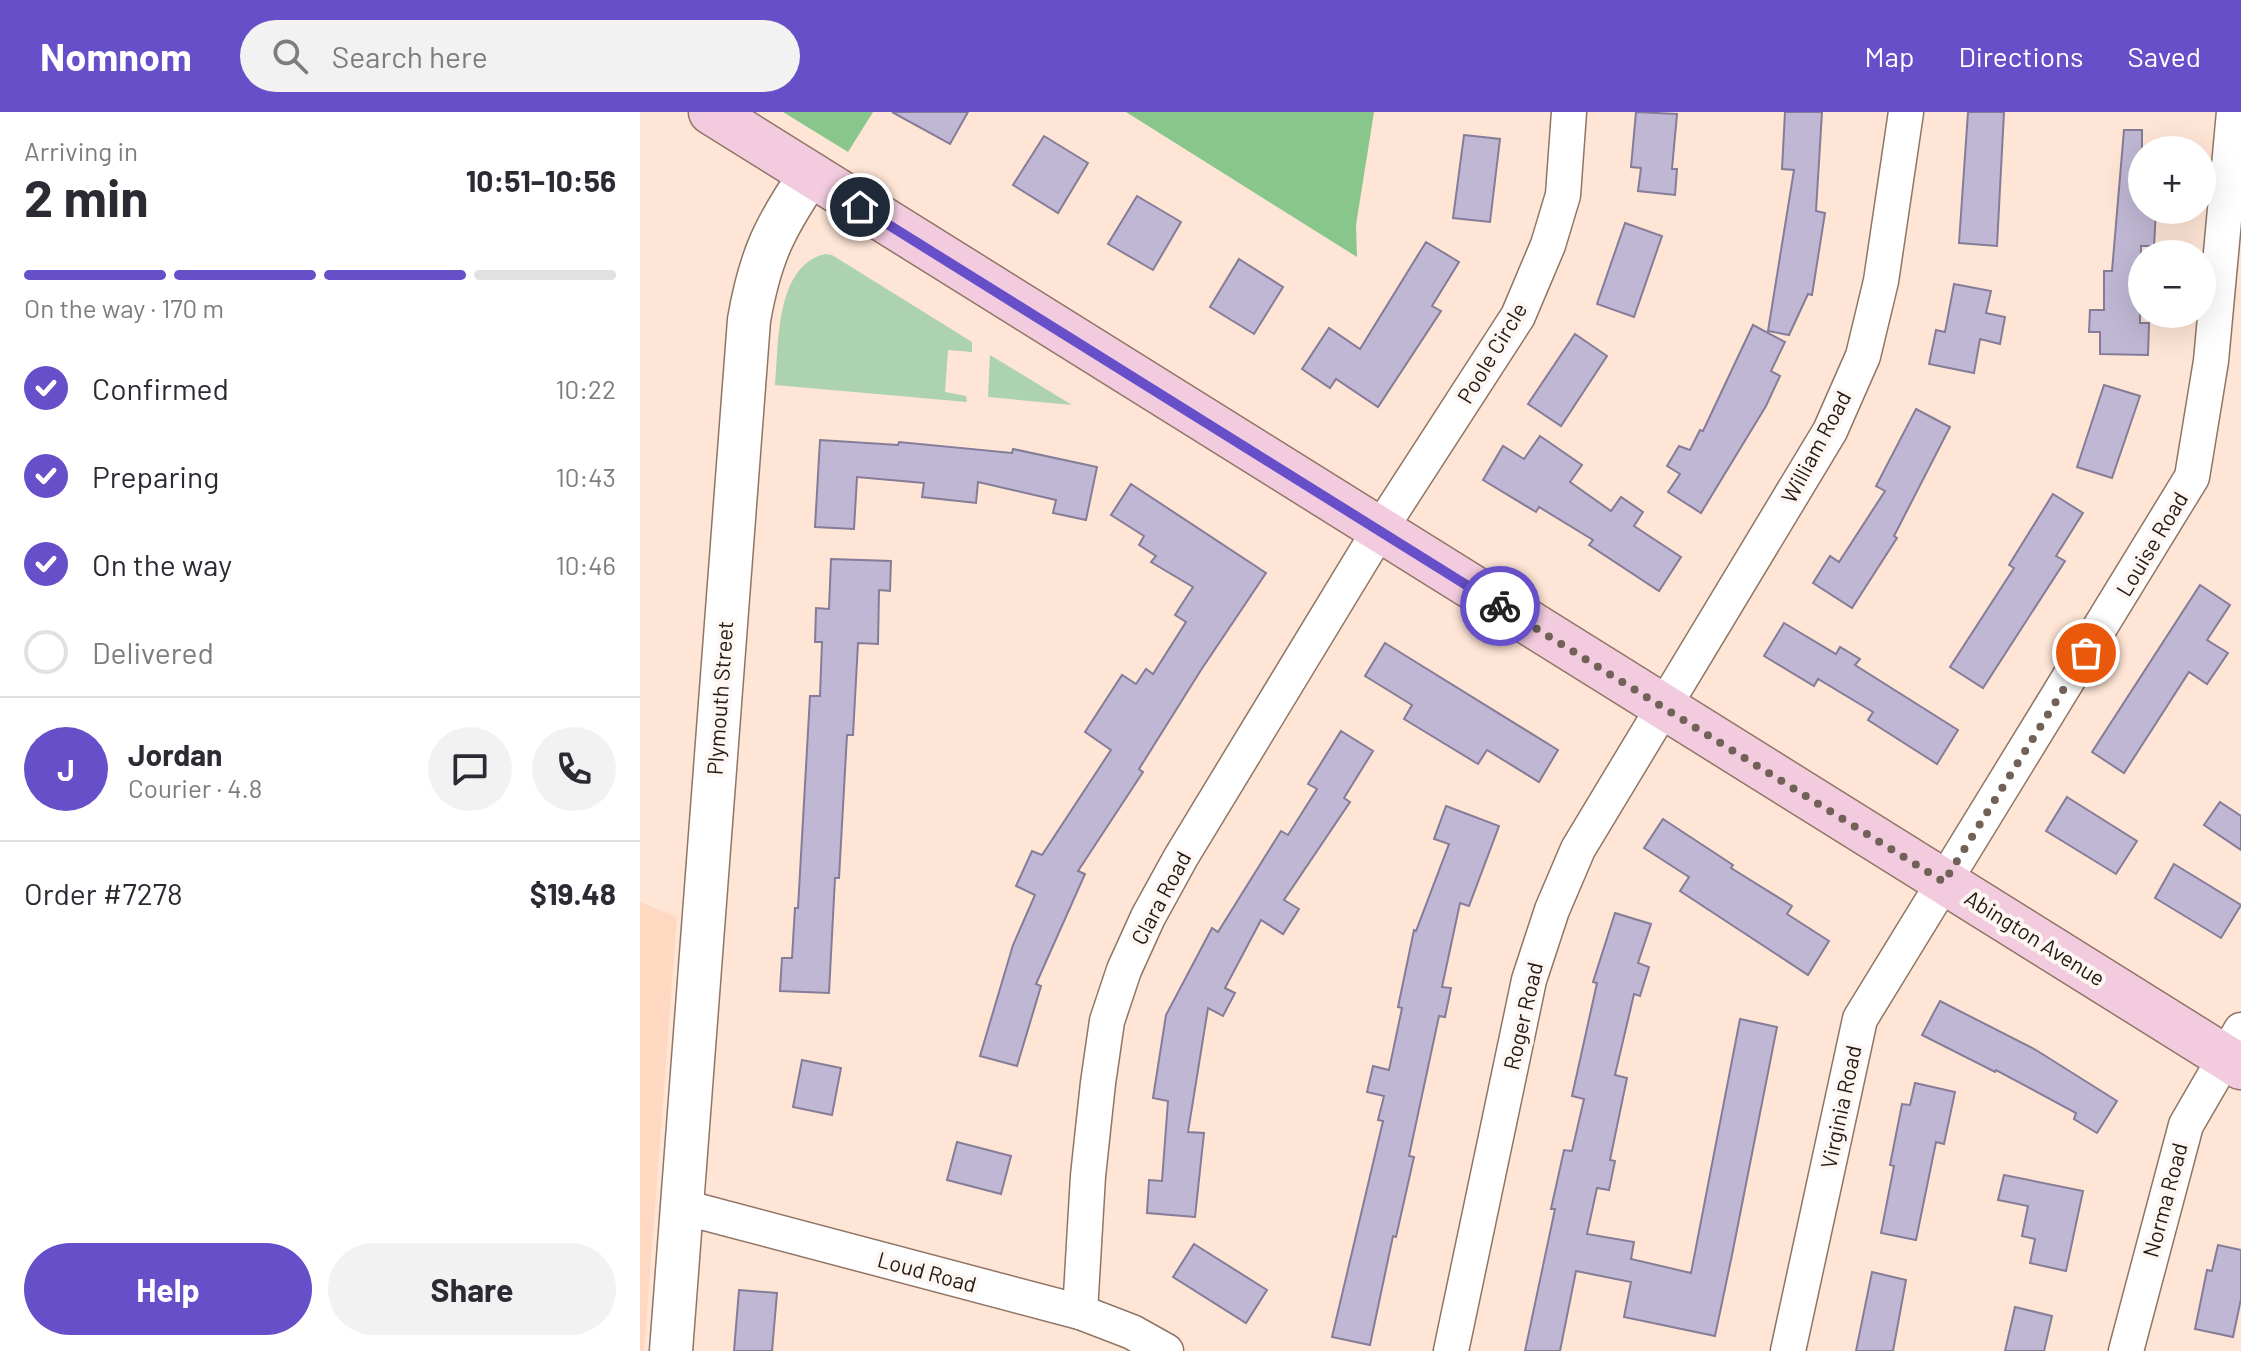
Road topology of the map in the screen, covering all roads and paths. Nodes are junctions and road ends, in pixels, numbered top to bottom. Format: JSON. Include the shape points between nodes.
{"nodes":[{"id":1,"x":711,"y":112,"type":"edge"},
{"id":2,"x":1569,"y":112,"type":"edge"},
{"id":3,"x":1906,"y":112,"type":"edge"},
{"id":4,"x":2234,"y":112,"type":"edge"},
{"id":5,"x":810,"y":175,"type":"junction"},
{"id":6,"x":1379,"y":531,"type":"junction"},
{"id":7,"x":1663,"y":707,"type":"junction"},
{"id":8,"x":1944,"y":882,"type":"junction"},
{"id":9,"x":2235,"y":1051,"type":"edge"},
{"id":10,"x":683,"y":1207,"type":"junction"},
{"id":11,"x":1080,"y":1312,"type":"junction"},
{"id":12,"x":671,"y":1351,"type":"edge"},
{"id":13,"x":1166,"y":1351,"type":"edge"},
{"id":14,"x":1451,"y":1351,"type":"edge"},
{"id":15,"x":1788,"y":1351,"type":"edge"},
{"id":16,"x":2126,"y":1351,"type":"edge"}],
"edges":[{"from":1,"to":5,"type":"main road"},
{"from":2,"to":6,"type":"street","name":"Poole Circle","via":[[1563,195],[1518,316]]},
{"from":3,"to":7,"type":"street","name":"William Road","via":[[1881,281],[1863,356],[1830,431]]},
{"from":4,"to":8,"type":"street","name":"Louise Road","via":[[2211,361],[2192,477]]},
{"from":5,"to":6,"type":"main road","name":"Abington Avenue"},
{"from":5,"to":10,"type":"street","name":"Plymouth Street","via":[[763,258],[749,320]]},
{"from":6,"to":7,"type":"main road","name":"Abington Avenue"},
{"from":6,"to":11,"type":"street","name":"Clara Road","via":[[1181,857],[1124,970],[1107,1021],[1098,1083]]},
{"from":7,"to":8,"type":"main road","name":"Abington Avenue"},
{"from":7,"to":14,"type":"street","name":"Roger Road","via":[[1578,849],[1552,910],[1529,980]]},
{"from":8,"to":9,"type":"main road","name":"Abington Avenue"},
{"from":8,"to":15,"type":"street","name":"Virginia Road","via":[[1860,1019]]},
{"from":9,"to":16,"type":"street","name":"Norma Road","via":[[2186,1125]]},
{"from":10,"to":11,"type":"street","name":"Loud Road"},
{"from":10,"to":12,"type":"street","name":"Plymouth Street"},
{"from":11,"to":13,"type":"street","name":"Loud Road"}]}
